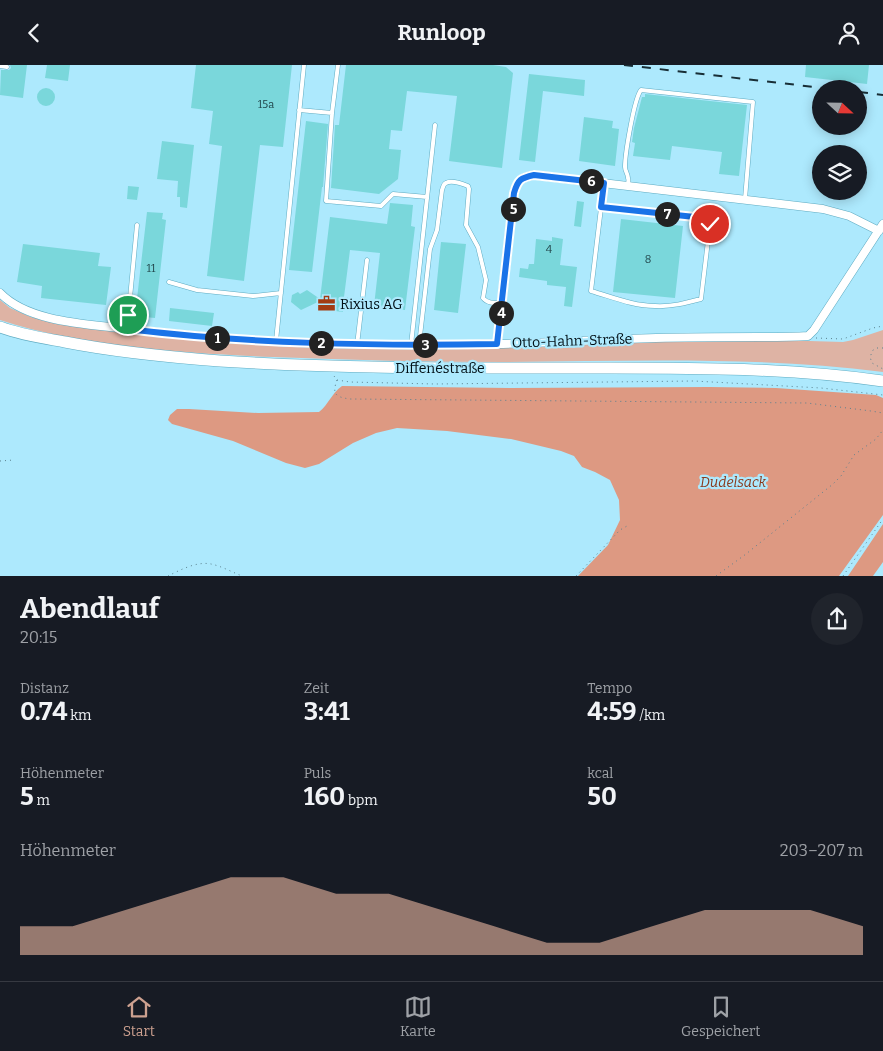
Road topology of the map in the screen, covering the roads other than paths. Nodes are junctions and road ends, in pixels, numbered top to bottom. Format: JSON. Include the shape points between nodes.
{"nodes":[{"id":1,"x":304,"y":65,"type":"edge"},
{"id":2,"x":338,"y":65,"type":"edge"},
{"id":3,"x":0,"y":66,"type":"edge"},
{"id":4,"x":7,"y":67,"type":"dead end"},
{"id":5,"x":299,"y":110,"type":"junction"},
{"id":6,"x":332,"y":113,"type":"junction"},
{"id":7,"x":435,"y":125,"type":"dead end"},
{"id":8,"x":604,"y":183,"type":"junction"},
{"id":9,"x":628,"y":186,"type":"junction"},
{"id":10,"x":427,"y":197,"type":"junction"},
{"id":11,"x":745,"y":199,"type":"junction"},
{"id":12,"x":601,"y":207,"type":"junction"},
{"id":13,"x":137,"y":225,"type":"dead end"},
{"id":14,"x":881,"y":228,"type":"edge"},
{"id":15,"x":367,"y":260,"type":"dead end"},
{"id":16,"x":169,"y":282,"type":"dead end"},
{"id":17,"x":0,"y":293,"type":"edge"},
{"id":18,"x":281,"y":293,"type":"junction"},
{"id":19,"x":502,"y":303,"type":"junction"},
{"id":20,"x":0,"y":327,"type":"edge"},
{"id":21,"x":127,"y":329,"type":"junction"},
{"id":22,"x":276,"y":342,"type":"junction"},
{"id":23,"x":497,"y":344,"type":"junction"},
{"id":24,"x":357,"y":345,"type":"junction"},
{"id":25,"x":415,"y":345,"type":"junction"},
{"id":26,"x":883,"y":381,"type":"edge"}],
"edges":[{"from":1,"to":5,"type":"lane"},
{"from":2,"to":6,"type":"lane"},
{"from":3,"to":4,"type":"lane"},
{"from":5,"to":6,"type":"lane"},
{"from":5,"to":18,"type":"lane"},
{"from":6,"to":10,"type":"lane","via":[[326,201],[381,206],[393,194]]},
{"from":7,"to":10,"type":"lane"},
{"from":8,"to":9,"type":"street"},
{"from":8,"to":12,"type":"lane"},
{"from":8,"to":19,"type":"street","via":[[534,175],[517,183]]},
{"from":9,"to":11,"type":"street"},
{"from":9,"to":11,"type":"lane","via":[[625,168],[637,95],[641,90],[685,94],[753,102]]},
{"from":10,"to":25,"type":"lane"},
{"from":11,"to":14,"type":"street","via":[[823,209]]},
{"from":12,"to":12,"type":"lane","via":[[591,291],[628,303],[655,306],[701,299],[710,224],[704,218]]},
{"from":13,"to":21,"type":"lane"},
{"from":14,"to":23,"type":"street","name":"Otto-Hahn-Straße","via":[[808,336]]},
{"from":15,"to":24,"type":"lane"},
{"from":16,"to":18,"type":"lane","via":[[253,296]]},
{"from":17,"to":21,"type":"street","name":"Otto-Hahn-Straße","via":[[22,309],[41,316]]},
{"from":18,"to":22,"type":"lane"},
{"from":19,"to":23,"type":"street"},
{"from":19,"to":25,"type":"lane","via":[[489,302],[484,298],[486,280],[482,263],[478,247],[466,225],[468,186],[446,182],[430,249]]},
{"from":20,"to":26,"type":"main road","name":"Diffenéstraße","via":[[40,338],[131,353],[257,363],[327,367],[747,369]]},
{"from":21,"to":22,"type":"street","name":"Otto-Hahn-Straße"},
{"from":22,"to":24,"type":"street","name":"Otto-Hahn-Straße"},
{"from":23,"to":25,"type":"street","name":"Otto-Hahn-Straße"},
{"from":24,"to":25,"type":"street","name":"Otto-Hahn-Straße"}]}
